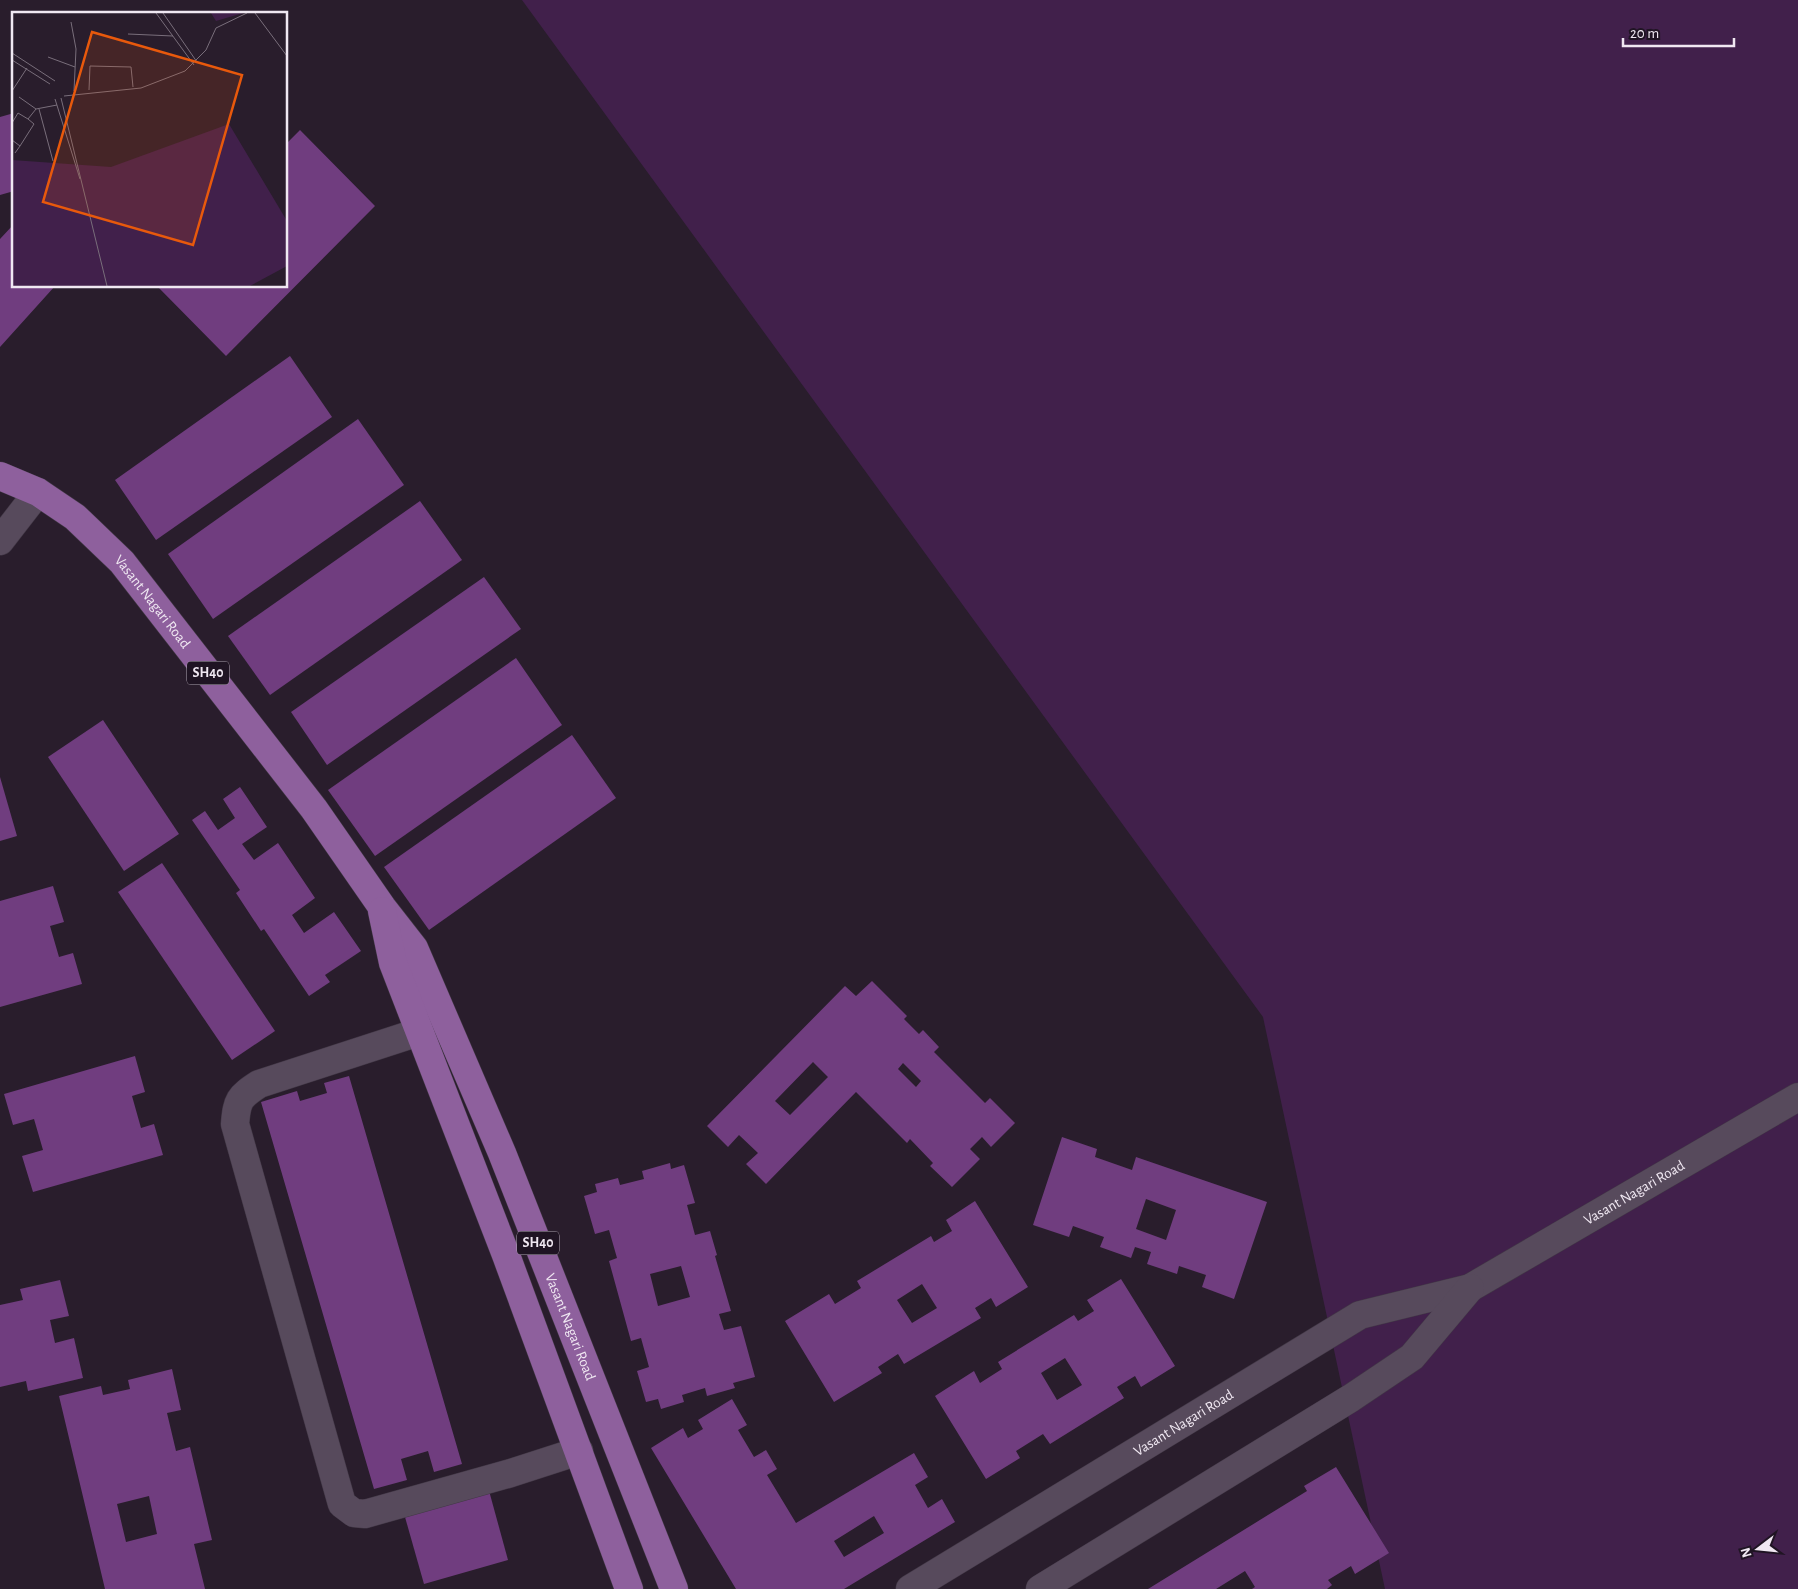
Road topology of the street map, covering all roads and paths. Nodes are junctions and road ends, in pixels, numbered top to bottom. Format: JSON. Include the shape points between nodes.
{"nodes":[{"id":1,"x":0,"y":476,"type":"edge"},
{"id":2,"x":38,"y":492,"type":"junction"},
{"id":3,"x":0,"y":541,"type":"edge"},
{"id":4,"x":382,"y":907,"type":"junction"},
{"id":5,"x":419,"y":1032,"type":"junction"},
{"id":6,"x":1798,"y":1097,"type":"edge"},
{"id":7,"x":1470,"y":1288,"type":"junction"},
{"id":8,"x":579,"y":1451,"type":"junction"},
{"id":9,"x":630,"y":1589,"type":"edge"},
{"id":10,"x":674,"y":1589,"type":"edge"},
{"id":11,"x":910,"y":1589,"type":"edge"},
{"id":12,"x":1040,"y":1589,"type":"edge"}],
"edges":[{"from":1,"to":2,"type":"main road","name":"Vasant Nagari Road","number":"SH40"},
{"from":2,"to":3,"type":"main road"},
{"from":2,"to":4,"type":"main road","name":"Vasant Nagari Road","number":"SH40","via":[[75,517],[122,562],[314,809]]},
{"from":4,"to":5,"type":"main road","name":"Vasant Nagari Road","number":"SH40","via":[[393,963]]},
{"from":4,"to":10,"type":"main road","name":"Vasant Nagari Road","number":"SH40","via":[[414,948],[499,1144]]},
{"from":5,"to":8,"type":"main road","name":"Vasant Nagari Road","number":"SH40"},
{"from":5,"to":8,"type":"main road","via":[[258,1084],[242,1094],[236,1109],[235,1124],[342,1504],[354,1513],[365,1514]]},
{"from":6,"to":7,"type":"main road","name":"Vasant Nagari Road"},
{"from":7,"to":11,"type":"main road","name":"Vasant Nagari Road","via":[[1360,1315]]},
{"from":7,"to":12,"type":"main road","name":"Vasant Nagari Road","via":[[1412,1357],[1343,1403]]},
{"from":8,"to":9,"type":"main road","name":"Vasant Nagari Road","number":"SH40"}]}
